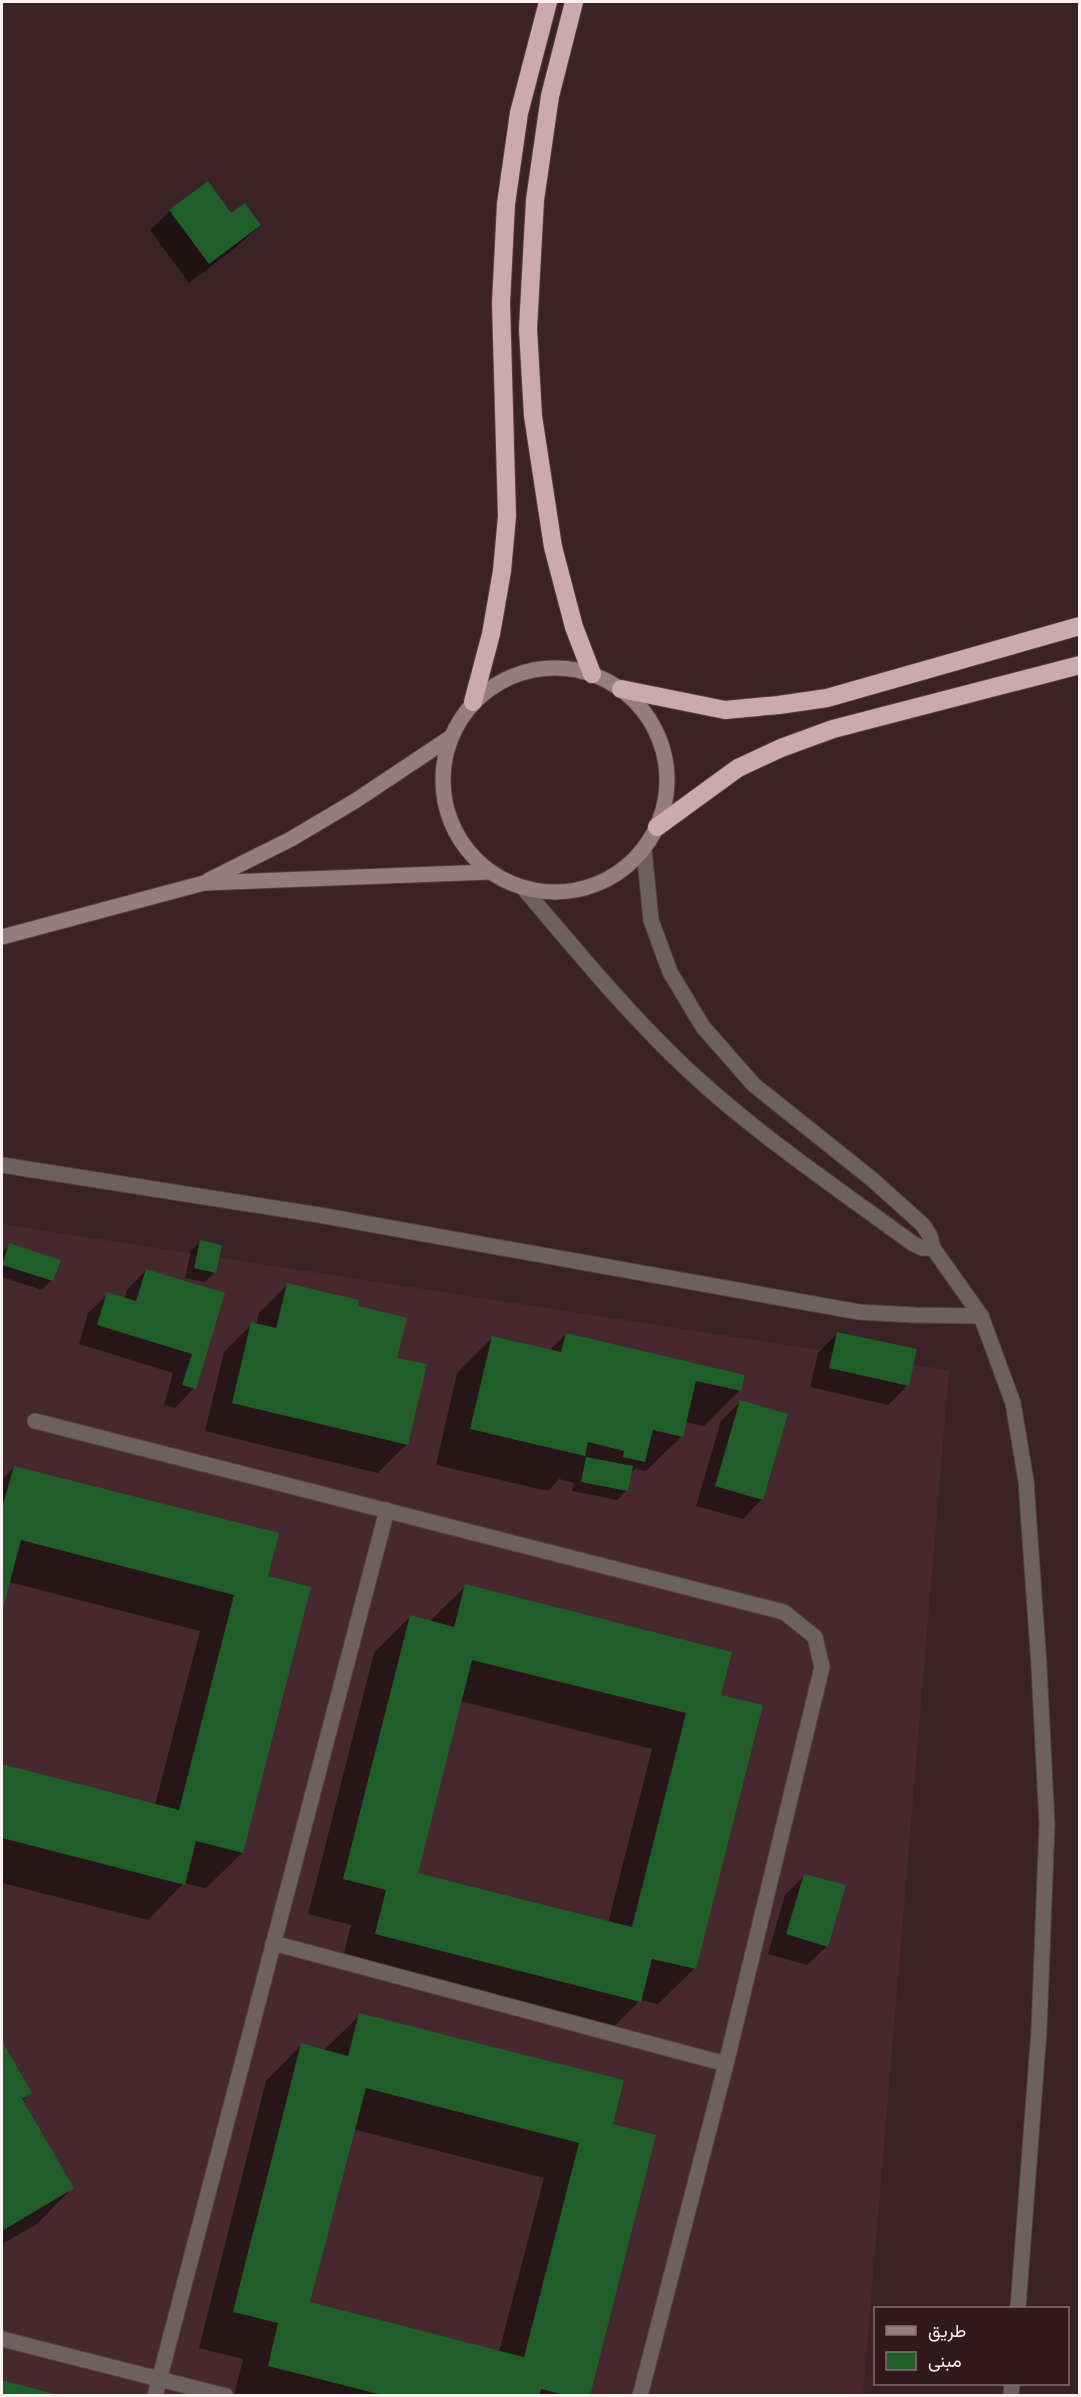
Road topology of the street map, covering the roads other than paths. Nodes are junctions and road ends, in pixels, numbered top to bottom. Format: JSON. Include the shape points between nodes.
{"nodes":[{"id":1,"x":548,"y":2,"type":"edge"},
{"id":2,"x":574,"y":2,"type":"edge"},
{"id":3,"x":1080,"y":626,"type":"edge"},
{"id":4,"x":1080,"y":665,"type":"edge"},
{"id":5,"x":592,"y":674,"type":"junction"},
{"id":6,"x":621,"y":689,"type":"junction"},
{"id":7,"x":473,"y":702,"type":"junction"},
{"id":8,"x":451,"y":737,"type":"junction"},
{"id":9,"x":657,"y":827,"type":"junction"},
{"id":10,"x":644,"y":849,"type":"junction"},
{"id":11,"x":489,"y":872,"type":"junction"},
{"id":12,"x":204,"y":883,"type":"junction"},
{"id":13,"x":524,"y":889,"type":"junction"},
{"id":14,"x":2,"y":937,"type":"edge"},
{"id":15,"x":2,"y":1165,"type":"edge"},
{"id":16,"x":933,"y":1248,"type":"junction"},
{"id":17,"x":981,"y":1316,"type":"junction"},
{"id":18,"x":35,"y":1421,"type":"dead end"},
{"id":19,"x":387,"y":1510,"type":"junction"},
{"id":20,"x":273,"y":1943,"type":"junction"},
{"id":21,"x":726,"y":2064,"type":"junction"},
{"id":22,"x":1018,"y":2307,"type":"edge"},
{"id":23,"x":2,"y":2339,"type":"edge"},
{"id":24,"x":159,"y":2378,"type":"junction"},
{"id":25,"x":155,"y":2396,"type":"edge"},
{"id":26,"x":226,"y":2396,"type":"edge"},
{"id":27,"x":640,"y":2396,"type":"edge"}],
"edges":[{"from":1,"to":7,"type":"highway","via":[[519,113],[506,204],[501,303],[507,516],[493,623]]},
{"from":2,"to":5,"type":"highway","via":[[550,96],[536,189],[528,329],[533,416],[553,547],[574,627]]},
{"from":3,"to":6,"type":"highway","via":[[827,698],[779,705],[725,710]]},
{"from":4,"to":9,"type":"highway","via":[[833,729],[781,748],[738,768]]},
{"from":5,"to":6,"type":"street"},
{"from":5,"to":7,"type":"street","via":[[545,667],[506,678]]},
{"from":6,"to":9,"type":"street","via":[[648,716],[663,751],[667,789]]},
{"from":7,"to":8,"type":"street"},
{"from":8,"to":11,"type":"street","via":[[442,772],[445,808],[461,844]]},
{"from":8,"to":12,"type":"street","via":[[291,839]]},
{"from":9,"to":10,"type":"street"},
{"from":10,"to":13,"type":"street","via":[[603,882],[564,893]]},
{"from":10,"to":16,"type":"street","via":[[651,920],[670,972],[702,1027],[753,1085],[923,1225]]},
{"from":11,"to":12,"type":"street"},
{"from":11,"to":13,"type":"street"},
{"from":12,"to":14,"type":"street"},
{"from":13,"to":16,"type":"street","via":[[591,968],[690,1071],[762,1132],[912,1243]]},
{"from":15,"to":17,"type":"street","via":[[319,1215],[860,1312]]},
{"from":16,"to":17,"type":"street"},
{"from":17,"to":22,"type":"street","via":[[1013,1403],[1026,1481],[1047,1824],[1039,2030]]},
{"from":18,"to":19,"type":"street"},
{"from":19,"to":20,"type":"street"},
{"from":19,"to":21,"type":"street","via":[[784,1612],[815,1638],[822,1666]]},
{"from":20,"to":21,"type":"street"},
{"from":20,"to":24,"type":"street"},
{"from":21,"to":27,"type":"street"},
{"from":23,"to":24,"type":"street"},
{"from":24,"to":25,"type":"street"},
{"from":24,"to":26,"type":"street"}]}
